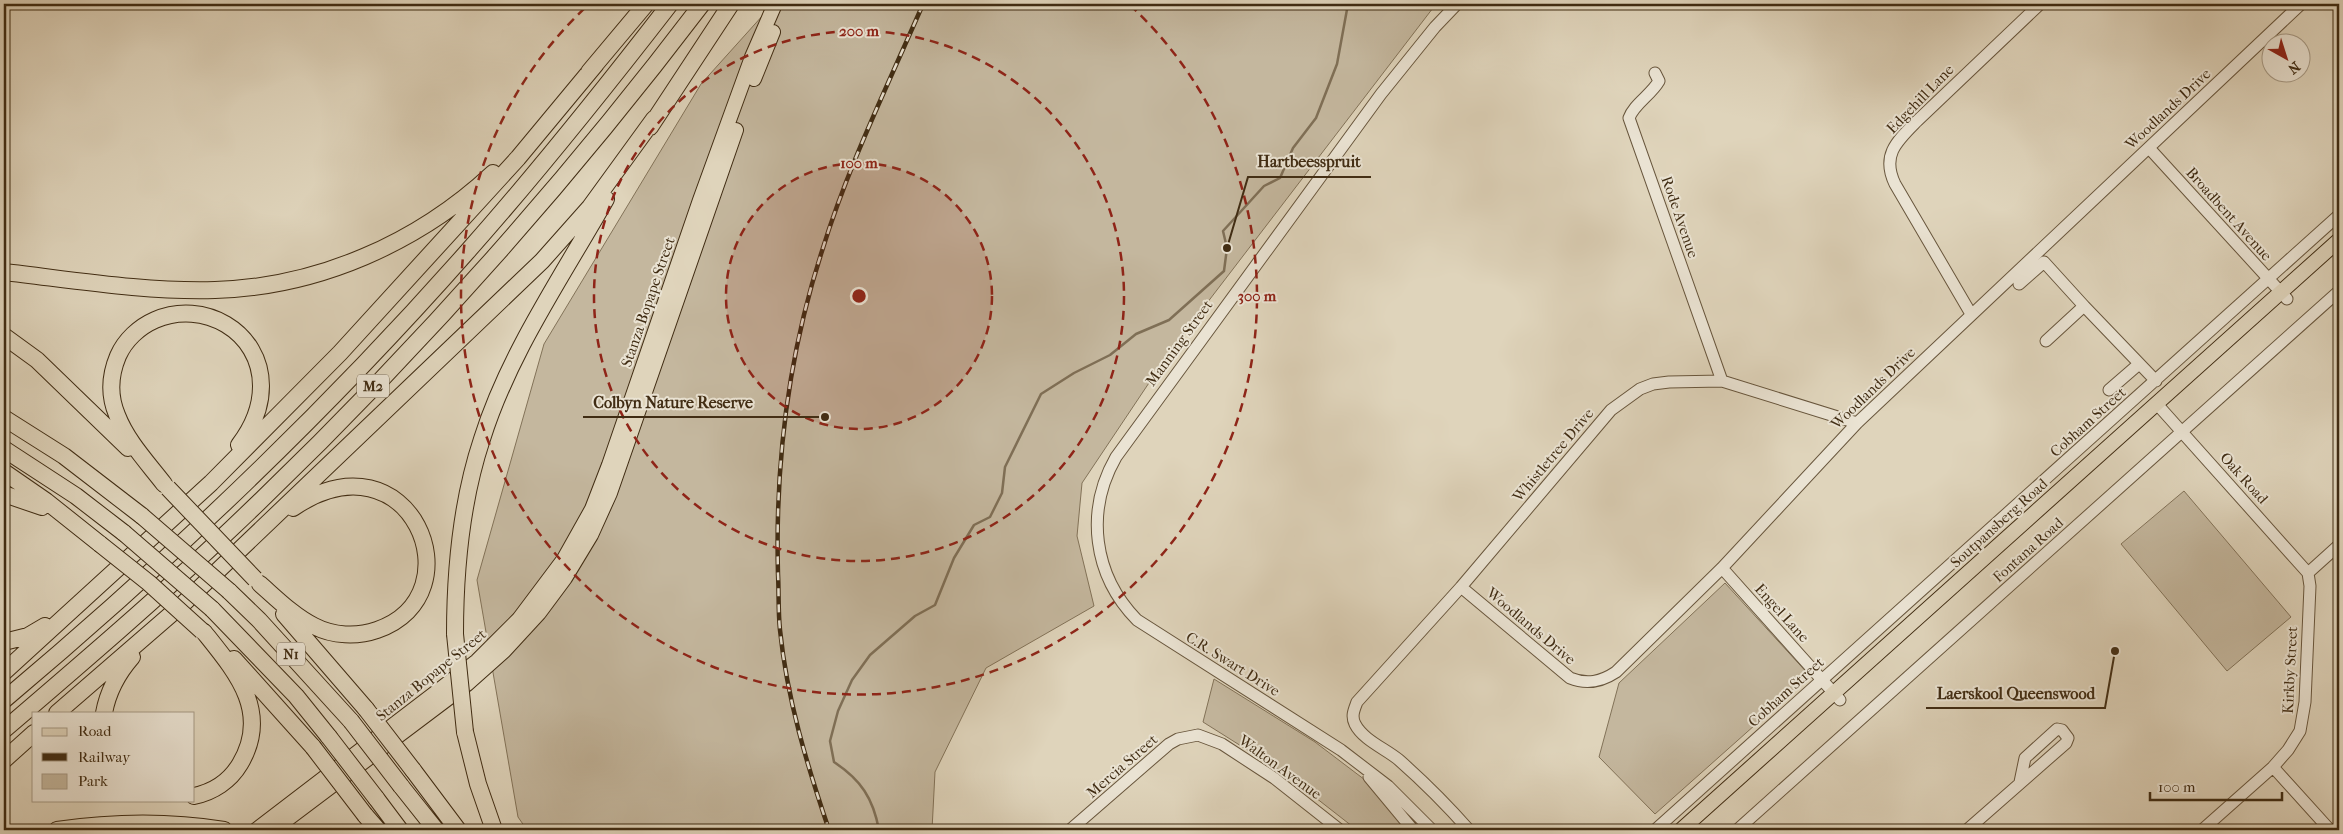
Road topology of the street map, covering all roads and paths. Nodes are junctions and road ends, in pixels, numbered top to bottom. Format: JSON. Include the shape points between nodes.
{"nodes":[{"id":1,"x":646,"y":4,"type":"edge"},
{"id":2,"x":670,"y":4,"type":"edge"},
{"id":3,"x":702,"y":4,"type":"edge"},
{"id":4,"x":731,"y":4,"type":"edge"},
{"id":5,"x":775,"y":4,"type":"edge"},
{"id":6,"x":785,"y":4,"type":"edge"},
{"id":7,"x":1457,"y":4,"type":"edge"},
{"id":8,"x":2040,"y":4,"type":"edge"},
{"id":9,"x":2301,"y":4,"type":"edge"},
{"id":10,"x":596,"y":64,"type":"junction"},
{"id":11,"x":1655,"y":73,"type":"dead end"},
{"id":12,"x":654,"y":119,"type":"junction"},
{"id":13,"x":2149,"y":148,"type":"junction"},
{"id":14,"x":2339,"y":216,"type":"edge"},
{"id":15,"x":2339,"y":240,"type":"edge"},
{"id":16,"x":2339,"y":252,"type":"edge"},
{"id":17,"x":4,"y":272,"type":"edge"},
{"id":18,"x":2268,"y":279,"type":"junction"},
{"id":19,"x":2019,"y":284,"type":"dead end"},
{"id":20,"x":2339,"y":291,"type":"edge"},
{"id":21,"x":2284,"y":296,"type":"junction"},
{"id":22,"x":2084,"y":306,"type":"junction"},
{"id":23,"x":1971,"y":314,"type":"junction"},
{"id":24,"x":4,"y":336,"type":"edge"},
{"id":25,"x":2046,"y":341,"type":"dead end"},
{"id":26,"x":2138,"y":364,"type":"junction"},
{"id":27,"x":1722,"y":381,"type":"junction"},
{"id":28,"x":2156,"y":381,"type":"junction"},
{"id":29,"x":2109,"y":390,"type":"dead end"},
{"id":30,"x":2160,"y":407,"type":"junction"},
{"id":31,"x":4,"y":418,"type":"edge"},
{"id":32,"x":1857,"y":423,"type":"junction"},
{"id":33,"x":2183,"y":432,"type":"junction"},
{"id":34,"x":4,"y":449,"type":"edge"},
{"id":35,"x":4,"y":472,"type":"edge"},
{"id":36,"x":166,"y":486,"type":"junction"},
{"id":37,"x":4,"y":494,"type":"edge"},
{"id":38,"x":177,"y":513,"type":"junction"},
{"id":39,"x":99,"y":543,"type":"junction"},
{"id":40,"x":2339,"y":545,"type":"edge"},
{"id":41,"x":234,"y":556,"type":"junction"},
{"id":42,"x":125,"y":561,"type":"junction"},
{"id":43,"x":1722,"y":568,"type":"junction"},
{"id":44,"x":2308,"y":573,"type":"junction"},
{"id":45,"x":1109,"y":580,"type":"joint"},
{"id":46,"x":258,"y":582,"type":"junction"},
{"id":47,"x":1461,"y":587,"type":"junction"},
{"id":48,"x":184,"y":603,"type":"junction"},
{"id":49,"x":203,"y":631,"type":"junction"},
{"id":50,"x":4,"y":642,"type":"edge"},
{"id":51,"x":4,"y":672,"type":"edge"},
{"id":52,"x":1822,"y":680,"type":"junction"},
{"id":53,"x":1837,"y":697,"type":"junction"},
{"id":54,"x":4,"y":700,"type":"edge"},
{"id":55,"x":59,"y":712,"type":"edge"},
{"id":56,"x":104,"y":712,"type":"edge"},
{"id":57,"x":4,"y":730,"type":"edge"},
{"id":58,"x":1198,"y":735,"type":"joint"},
{"id":59,"x":32,"y":736,"type":"edge"},
{"id":60,"x":4,"y":760,"type":"edge"},
{"id":61,"x":1354,"y":761,"type":"junction"},
{"id":62,"x":2273,"y":767,"type":"junction"},
{"id":63,"x":2020,"y":782,"type":"junction"},
{"id":64,"x":195,"y":796,"type":"edge"},
{"id":65,"x":217,"y":829,"type":"edge"},
{"id":66,"x":57,"y":830,"type":"edge"},
{"id":67,"x":256,"y":830,"type":"edge"},
{"id":68,"x":273,"y":830,"type":"edge"},
{"id":69,"x":378,"y":830,"type":"edge"},
{"id":70,"x":400,"y":830,"type":"edge"},
{"id":71,"x":436,"y":830,"type":"edge"},
{"id":72,"x":458,"y":830,"type":"edge"},
{"id":73,"x":494,"y":830,"type":"edge"},
{"id":74,"x":1070,"y":830,"type":"edge"},
{"id":75,"x":1338,"y":830,"type":"edge"},
{"id":76,"x":1413,"y":830,"type":"edge"},
{"id":77,"x":1432,"y":830,"type":"edge"},
{"id":78,"x":1469,"y":830,"type":"edge"},
{"id":79,"x":1655,"y":830,"type":"edge"},
{"id":80,"x":1681,"y":830,"type":"edge"},
{"id":81,"x":1695,"y":830,"type":"edge"},
{"id":82,"x":1737,"y":830,"type":"edge"},
{"id":83,"x":1967,"y":830,"type":"edge"},
{"id":84,"x":2202,"y":830,"type":"edge"},
{"id":85,"x":2330,"y":830,"type":"edge"}],
"edges":[{"from":1,"to":10,"type":"highway"},
{"from":2,"to":54,"type":"highway","number":"M2","via":[[535,173],[409,316],[211,514],[116,603]]},
{"from":3,"to":57,"type":"highway","number":"M2","via":[[557,185],[445,312],[231,529]]},
{"from":4,"to":12,"type":"highway"},
{"from":5,"to":67,"type":"main road","name":"Stanza Bopape Street","via":[[752,57],[700,200],[609,465],[592,509],[564,559],[519,619],[477,661]]},
{"from":6,"to":68,"type":"main road","name":"Stanza Bopape Street","via":[[751,86],[610,493],[591,535],[570,570],[534,619],[486,668]]},
{"from":7,"to":45,"type":"street","name":"Manning Street","via":[[1381,94],[1116,456],[1105,478],[1096,528]]},
{"from":8,"to":23,"type":"street","name":"Edgehill Lane","via":[[1899,139],[1890,156],[1889,166],[1895,184]]},
{"from":9,"to":13,"type":"street","name":"Woodlands Drive"},
{"from":10,"to":17,"type":"highway","via":[[501,165],[463,198],[406,236],[324,272],[284,282],[217,290],[148,288]]},
{"from":10,"to":38,"type":"highway","via":[[518,158],[380,311],[238,456]]},
{"from":11,"to":27,"type":"street","name":"Rode Avenue","via":[[1659,81],[1629,118]]},
{"from":12,"to":41,"type":"highway","via":[[590,207],[542,261]]},
{"from":12,"to":73,"type":"highway","bridge":true,"via":[[527,336],[491,412],[473,468],[461,528],[455,634],[465,732]]},
{"from":13,"to":18,"type":"street","name":"Broadbent Avenue"},
{"from":13,"to":23,"type":"street","name":"Woodlands Drive"},
{"from":14,"to":18,"type":"street","name":"Cobham Street"},
{"from":15,"to":21,"type":"main road","name":"Soutpansberg Road"},
{"from":16,"to":21,"type":"main road","name":"Soutpansberg Road"},
{"from":18,"to":21,"type":"street","name":"Broadbent Avenue"},
{"from":18,"to":28,"type":"street","name":"Cobham Street"},
{"from":19,"to":22,"type":"street","via":[[2044,262]]},
{"from":20,"to":33,"type":"street","name":"Fontana Road"},
{"from":21,"to":30,"type":"main road","name":"Soutpansberg Road"},
{"from":22,"to":25,"type":"street"},
{"from":22,"to":26,"type":"street"},
{"from":23,"to":32,"type":"street","name":"Woodlands Drive"},
{"from":24,"to":36,"type":"highway","via":[[64,384]]},
{"from":26,"to":28,"type":"street"},
{"from":26,"to":29,"type":"street"},
{"from":27,"to":32,"type":"street","name":"Whistletree Drive"},
{"from":27,"to":47,"type":"street","name":"Whistletree Drive","via":[[1653,384],[1626,398],[1605,418]]},
{"from":28,"to":52,"type":"street","name":"Cobham Street"},
{"from":30,"to":33,"type":"street","name":"Oak Road"},
{"from":30,"to":53,"type":"main road","name":"Soutpansberg Road"},
{"from":31,"to":71,"type":"highway","number":"N1","bridge":true,"via":[[64,456],[142,516],[229,591],[351,721]]},
{"from":32,"to":43,"type":"street","name":"Woodlands Drive"},
{"from":33,"to":44,"type":"street","name":"Oak Road"},
{"from":33,"to":82,"type":"street","name":"Fontana Road"},
{"from":34,"to":70,"type":"highway","number":"N1","bridge":true,"via":[[76,496],[212,609],[296,696]]},
{"from":35,"to":39,"type":"highway"},
{"from":36,"to":38,"type":"highway","via":[[120,424],[111,392],[114,370],[125,344],[144,326],[173,314],[206,315],[237,332],[253,353],[260,374],[260,403],[253,424],[235,451]]},
{"from":36,"to":46,"type":"highway","bridge":true},
{"from":37,"to":39,"type":"highway","via":[[42,507]]},
{"from":38,"to":42,"type":"highway"},
{"from":39,"to":49,"type":"highway","bridge":true},
{"from":40,"to":44,"type":"street"},
{"from":41,"to":46,"type":"highway","via":[[307,499],[346,486],[369,488],[391,497],[413,519],[425,547],[426,571],[413,603],[396,621],[372,632],[337,634],[315,627]]},
{"from":41,"to":48,"type":"highway"},
{"from":42,"to":50,"type":"highway","via":[[49,623],[28,636]]},
{"from":42,"to":51,"type":"highway"},
{"from":43,"to":47,"type":"street","name":"Woodlands Drive","via":[[1616,672],[1591,682],[1578,681],[1562,673]]},
{"from":43,"to":52,"type":"street","name":"Engel Lane"},
{"from":44,"to":62,"type":"street","name":"Kirkby Street","via":[[2303,720],[2296,740]]},
{"from":45,"to":61,"type":"street","name":"C.R. Swart Drive","via":[[1124,606],[1137,620]]},
{"from":46,"to":72,"type":"highway","bridge":true,"via":[[366,709]]},
{"from":47,"to":78,"type":"street","name":"Whistletree Drive","via":[[1357,702],[1353,718],[1361,732],[1432,790]]},
{"from":48,"to":55,"type":"highway"},
{"from":48,"to":56,"type":"highway","via":[[124,666],[110,691]]},
{"from":49,"to":64,"type":"highway","via":[[244,688],[252,717],[252,731],[243,760],[231,776],[210,791]]},
{"from":49,"to":69,"type":"highway","bridge":true,"via":[[250,676],[313,747]]},
{"from":52,"to":53,"type":"street","name":"Engel Lane"},
{"from":52,"to":79,"type":"street","name":"Cobham Street"},
{"from":53,"to":80,"type":"main road","name":"Soutpansberg Road"},
{"from":53,"to":81,"type":"main road","name":"Soutpansberg Road"},
{"from":58,"to":74,"type":"street","name":"Mercia Street","via":[[1169,744]]},
{"from":58,"to":75,"type":"street","name":"Walton Avenue","via":[[1222,744],[1274,778]]},
{"from":59,"to":60,"type":"highway"},
{"from":61,"to":76,"type":"street","name":"C.R. Swart Drive"},
{"from":61,"to":77,"type":"street","name":"C.R. Swart Drive","via":[[1388,786]]},
{"from":62,"to":84,"type":"street","name":"Kirkby Street"},
{"from":62,"to":85,"type":"street"},
{"from":63,"to":63,"type":"street","via":[[2025,758],[2056,730],[2062,730],[2068,741]]},
{"from":63,"to":83,"type":"street"},
{"from":65,"to":66,"type":"highway","via":[[142,824]]}]}
